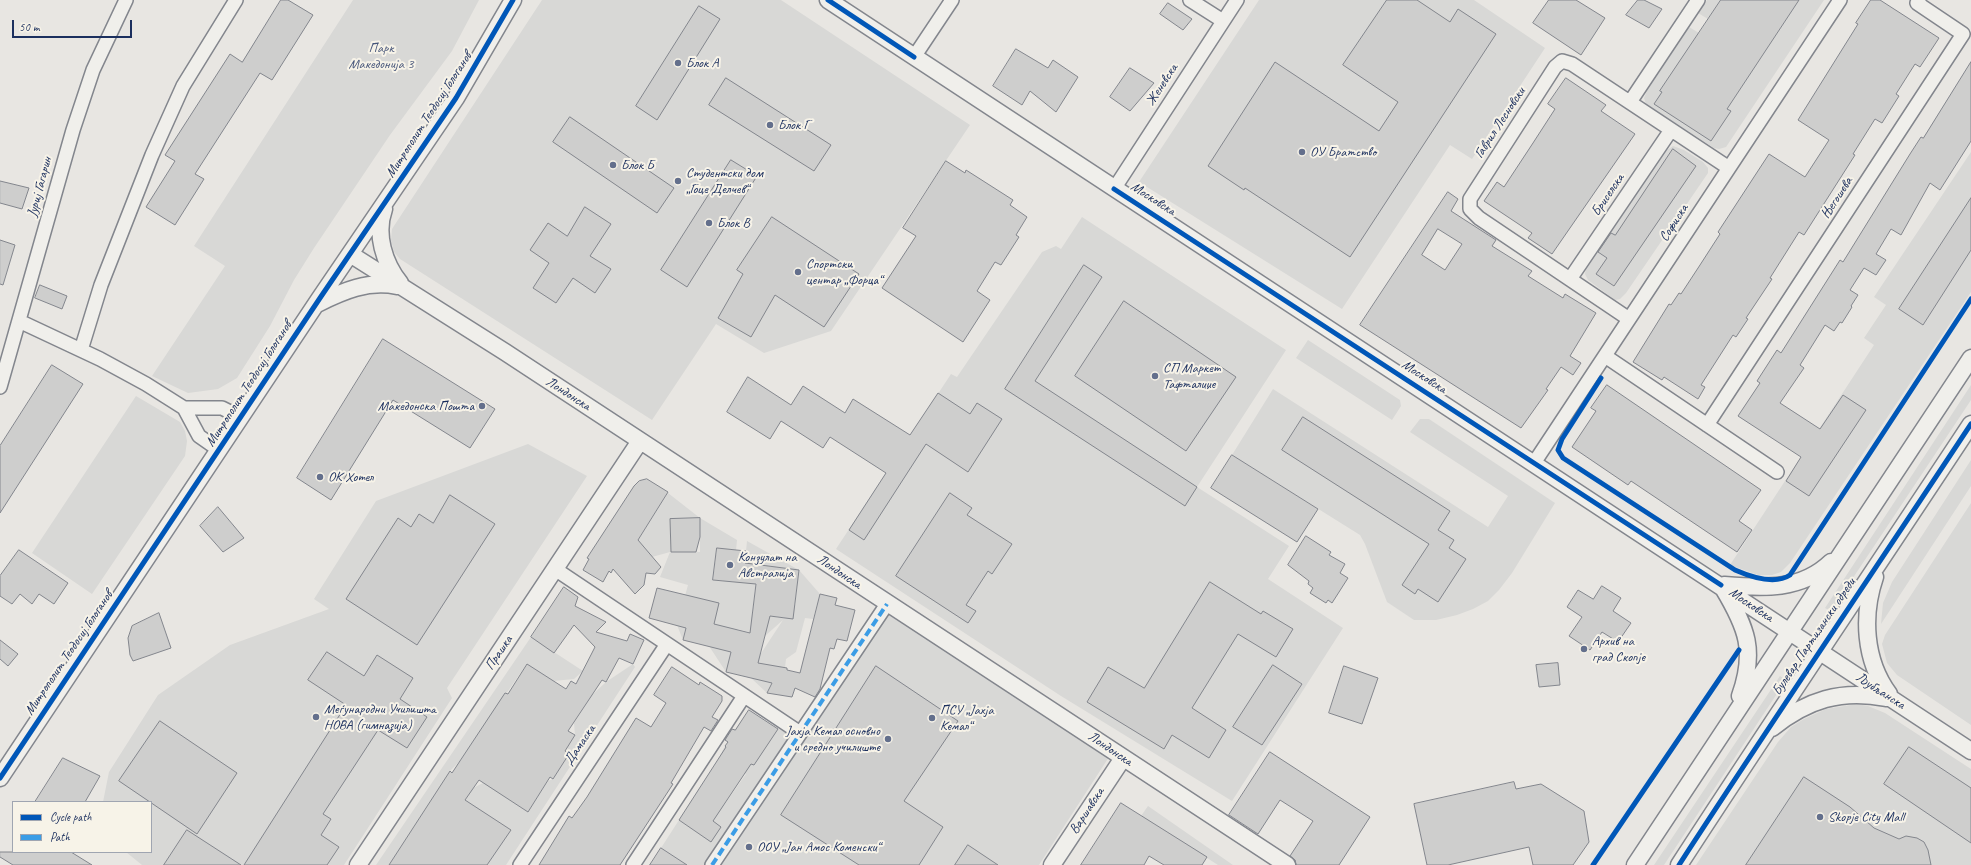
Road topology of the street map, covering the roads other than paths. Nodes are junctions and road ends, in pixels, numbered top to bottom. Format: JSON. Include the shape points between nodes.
{"nodes":[{"id":1,"x":126,"y":0,"type":"edge"},
{"id":2,"x":236,"y":0,"type":"edge"},
{"id":3,"x":513,"y":0,"type":"edge"},
{"id":4,"x":828,"y":0,"type":"edge"},
{"id":5,"x":952,"y":0,"type":"edge"},
{"id":6,"x":1190,"y":0,"type":"edge"},
{"id":7,"x":1237,"y":0,"type":"edge"},
{"id":8,"x":1840,"y":0,"type":"edge"},
{"id":9,"x":1916,"y":1,"type":"edge"},
{"id":10,"x":1693,"y":2,"type":"edge"},
{"id":11,"x":1223,"y":21,"type":"junction"},
{"id":12,"x":914,"y":57,"type":"junction"},
{"id":13,"x":1630,"y":102,"type":"junction"},
{"id":14,"x":1672,"y":130,"type":"junction"},
{"id":15,"x":1729,"y":168,"type":"junction"},
{"id":16,"x":1114,"y":189,"type":"junction"},
{"id":17,"x":388,"y":200,"type":"junction"},
{"id":18,"x":350,"y":254,"type":"junction"},
{"id":19,"x":1570,"y":279,"type":"junction"},
{"id":20,"x":405,"y":289,"type":"junction"},
{"id":21,"x":315,"y":304,"type":"junction"},
{"id":22,"x":1629,"y":319,"type":"junction"},
{"id":23,"x":19,"y":321,"type":"junction"},
{"id":24,"x":81,"y":350,"type":"junction"},
{"id":25,"x":1605,"y":356,"type":"junction"},
{"id":26,"x":1971,"y":358,"type":"edge"},
{"id":27,"x":0,"y":387,"type":"edge"},
{"id":28,"x":184,"y":408,"type":"junction"},
{"id":29,"x":240,"y":417,"type":"junction"},
{"id":30,"x":1971,"y":424,"type":"edge"},
{"id":31,"x":1707,"y":425,"type":"junction"},
{"id":32,"x":640,"y":441,"type":"junction"},
{"id":33,"x":219,"y":450,"type":"junction"},
{"id":34,"x":1534,"y":463,"type":"junction"},
{"id":35,"x":1777,"y":472,"type":"dead end"},
{"id":36,"x":1847,"y":547,"type":"junction"},
{"id":37,"x":1879,"y":564,"type":"junction"},
{"id":38,"x":555,"y":569,"type":"junction"},
{"id":39,"x":1721,"y":585,"type":"junction"},
{"id":40,"x":887,"y":604,"type":"junction"},
{"id":41,"x":1790,"y":631,"type":"junction"},
{"id":42,"x":667,"y":644,"type":"junction"},
{"id":43,"x":1820,"y":651,"type":"junction"},
{"id":44,"x":744,"y":696,"type":"junction"},
{"id":45,"x":1893,"y":700,"type":"junction"},
{"id":46,"x":1731,"y":720,"type":"junction"},
{"id":47,"x":800,"y":733,"type":"junction"},
{"id":48,"x":1761,"y":739,"type":"junction"},
{"id":49,"x":1971,"y":751,"type":"edge"},
{"id":50,"x":1123,"y":758,"type":"junction"},
{"id":51,"x":0,"y":778,"type":"edge"},
{"id":52,"x":1054,"y":864,"type":"edge"},
{"id":53,"x":358,"y":865,"type":"edge"},
{"id":54,"x":520,"y":865,"type":"edge"},
{"id":55,"x":633,"y":865,"type":"edge"},
{"id":56,"x":712,"y":865,"type":"edge"},
{"id":57,"x":1287,"y":865,"type":"edge"},
{"id":58,"x":1635,"y":865,"type":"edge"},
{"id":59,"x":1679,"y":865,"type":"edge"}],
"edges":[{"from":1,"to":23,"type":"street","name":"Јуриј Гагарин","via":[[104,45],[82,101]]},
{"from":2,"to":24,"type":"street","via":[[183,86],[152,155],[101,285]]},
{"from":3,"to":17,"type":"street","name":"Митрополит Теодосиј Гологанов","via":[[456,98]]},
{"from":4,"to":12,"type":"street","name":"Московска"},
{"from":5,"to":12,"type":"street"},
{"from":6,"to":11,"type":"street"},
{"from":7,"to":11,"type":"street","name":"Женевска"},
{"from":8,"to":15,"type":"street","name":"Софиска"},
{"from":9,"to":31,"type":"street","name":"Његошева","via":[[1963,34]]},
{"from":10,"to":13,"type":"street"},
{"from":11,"to":16,"type":"street","name":"Женевска"},
{"from":12,"to":16,"type":"street","name":"Московска"},
{"from":13,"to":14,"type":"street","name":"Гаврил Лесновски"},
{"from":13,"to":19,"type":"street","name":"Гаврил Лесновски","via":[[1572,64],[1562,61],[1550,74],[1470,199],[1470,210],[1480,218]]},
{"from":14,"to":15,"type":"street","name":"Гаврил Лесновски"},
{"from":14,"to":19,"type":"street","name":"Бриселска"},
{"from":15,"to":22,"type":"street","name":"Софиска"},
{"from":16,"to":34,"type":"street","name":"Московска"},
{"from":17,"to":18,"type":"street","name":"Митрополит Теодосиј Гологанов"},
{"from":17,"to":20,"type":"street","via":[[382,216],[381,241],[390,267]]},
{"from":18,"to":20,"type":"street","name":"Лондонска"},
{"from":18,"to":21,"type":"street","name":"Митрополит Теодосиј Гологанов"},
{"from":19,"to":22,"type":"street","name":"Гаврил Лесновски"},
{"from":20,"to":21,"type":"street","via":[[372,284],[348,289]]},
{"from":20,"to":32,"type":"street","name":"Лондонска"},
{"from":21,"to":29,"type":"street","name":"Митрополит Теодосиј Гологанов"},
{"from":22,"to":25,"type":"street","name":"Софиска"},
{"from":23,"to":24,"type":"street"},
{"from":23,"to":27,"type":"street","name":"Јуриј Гагарин"},
{"from":24,"to":28,"type":"street","via":[[146,384]]},
{"from":25,"to":31,"type":"street"},
{"from":25,"to":34,"type":"street","name":"Софиска"},
{"from":26,"to":36,"type":"street","name":"Булевар Партизански одреди"},
{"from":28,"to":29,"type":"street","via":[[222,408]]},
{"from":28,"to":33,"type":"street","via":[[199,436]]},
{"from":29,"to":33,"type":"street","name":"Митрополит Теодосиј Гологанов"},
{"from":30,"to":37,"type":"street","name":"Булевар Партизански одреди"},
{"from":31,"to":35,"type":"street"},
{"from":32,"to":38,"type":"street","name":"Прашка"},
{"from":32,"to":40,"type":"street","name":"Лондонска"},
{"from":33,"to":51,"type":"street","name":"Митрополит Теодосиј Гологанов"},
{"from":34,"to":39,"type":"street","name":"Московска"},
{"from":36,"to":39,"type":"street","via":[[1810,578],[1787,586],[1759,588]]},
{"from":36,"to":41,"type":"street","name":"Булевар Партизански одреди"},
{"from":37,"to":43,"type":"street","name":"Булевар Партизански одреди"},
{"from":37,"to":45,"type":"street","via":[[1869,601],[1868,640],[1872,662]]},
{"from":38,"to":42,"type":"street"},
{"from":38,"to":53,"type":"street","name":"Прашка"},
{"from":39,"to":41,"type":"street","name":"Московска"},
{"from":39,"to":46,"type":"street","via":[[1742,623],[1749,657],[1745,682]]},
{"from":40,"to":47,"type":"street"},
{"from":40,"to":50,"type":"street","name":"Лондонска"},
{"from":41,"to":43,"type":"street","name":"Љубљанска"},
{"from":41,"to":46,"type":"street","name":"Булевар Партизански одреди"},
{"from":42,"to":44,"type":"street"},
{"from":42,"to":54,"type":"street","name":"Дамаска"},
{"from":43,"to":45,"type":"street","name":"Љубљанска"},
{"from":43,"to":48,"type":"street","name":"Булевар Партизански одреди"},
{"from":44,"to":47,"type":"street"},
{"from":44,"to":55,"type":"street"},
{"from":45,"to":48,"type":"street","via":[[1866,694],[1826,699],[1789,716]]},
{"from":45,"to":49,"type":"street","name":"Љубљанска"},
{"from":46,"to":58,"type":"street","name":"Булевар Партизански одреди"},
{"from":47,"to":56,"type":"street"},
{"from":48,"to":59,"type":"street","name":"Булевар Партизански одреди"},
{"from":50,"to":52,"type":"street","name":"Варшавска"},
{"from":50,"to":57,"type":"street","name":"Лондонска"}]}
